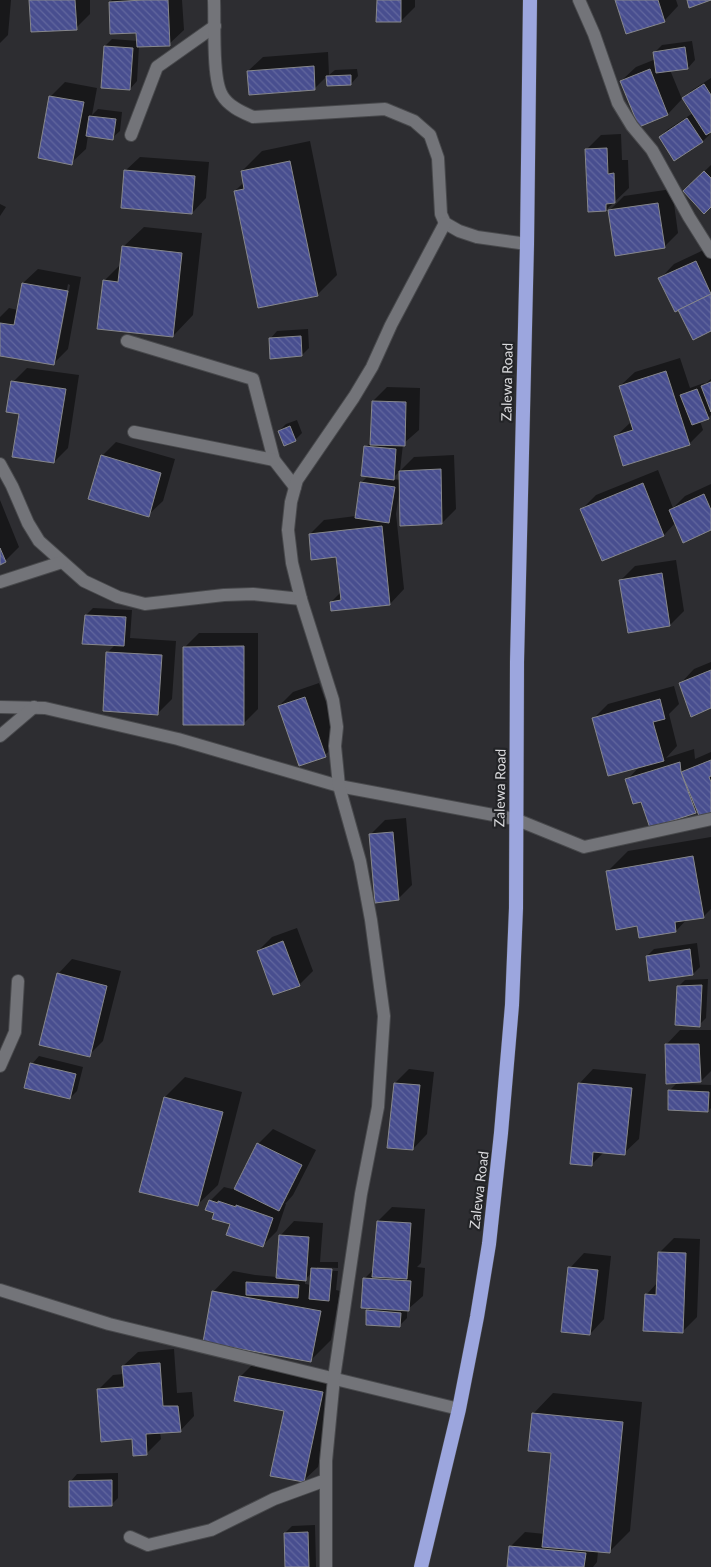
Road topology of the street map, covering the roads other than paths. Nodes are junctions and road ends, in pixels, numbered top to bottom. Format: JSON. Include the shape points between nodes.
{"nodes":[{"id":1,"x":214,"y":0,"type":"edge"},
{"id":2,"x":530,"y":0,"type":"edge"},
{"id":3,"x":579,"y":0,"type":"edge"},
{"id":4,"x":215,"y":26,"type":"junction"},
{"id":5,"x":131,"y":135,"type":"dead end"},
{"id":6,"x":445,"y":223,"type":"junction"},
{"id":7,"x":527,"y":244,"type":"junction"},
{"id":8,"x":711,"y":252,"type":"edge"},
{"id":9,"x":127,"y":341,"type":"dead end"},
{"id":10,"x":134,"y":432,"type":"dead end"},
{"id":11,"x":274,"y":460,"type":"junction"},
{"id":12,"x":0,"y":464,"type":"edge"},
{"id":13,"x":295,"y":487,"type":"junction"},
{"id":14,"x":62,"y":562,"type":"junction"},
{"id":15,"x":0,"y":582,"type":"edge"},
{"id":16,"x":301,"y":599,"type":"junction"},
{"id":17,"x":0,"y":707,"type":"edge"},
{"id":18,"x":34,"y":708,"type":"junction"},
{"id":19,"x":0,"y":736,"type":"edge"},
{"id":20,"x":339,"y":786,"type":"junction"},
{"id":21,"x":516,"y":819,"type":"junction"},
{"id":22,"x":711,"y":819,"type":"edge"},
{"id":23,"x":18,"y":981,"type":"dead end"},
{"id":24,"x":0,"y":1066,"type":"edge"},
{"id":25,"x":0,"y":1290,"type":"edge"},
{"id":26,"x":334,"y":1378,"type":"junction"},
{"id":27,"x":459,"y":1409,"type":"junction"},
{"id":28,"x":326,"y":1480,"type":"junction"},
{"id":29,"x":130,"y":1537,"type":"dead end"},
{"id":30,"x":326,"y":1567,"type":"edge"},
{"id":31,"x":421,"y":1567,"type":"edge"}],
"edges":[{"from":1,"to":4,"type":"street"},
{"from":2,"to":7,"type":"highway","name":"Zalewa Road"},
{"from":3,"to":8,"type":"street","via":[[618,103],[652,150]]},
{"from":4,"to":5,"type":"street","via":[[157,67]]},
{"from":4,"to":6,"type":"street","via":[[216,83],[223,97],[253,117],[386,109],[414,121],[430,135],[438,158],[441,214]]},
{"from":6,"to":7,"type":"street","via":[[477,237]]},
{"from":6,"to":13,"type":"street","via":[[372,367]]},
{"from":7,"to":21,"type":"highway","name":"Zalewa Road"},
{"from":9,"to":11,"type":"street","via":[[253,379]]},
{"from":10,"to":11,"type":"street"},
{"from":11,"to":13,"type":"street"},
{"from":12,"to":14,"type":"street","via":[[32,529]]},
{"from":13,"to":16,"type":"street","via":[[288,530]]},
{"from":14,"to":15,"type":"street"},
{"from":14,"to":16,"type":"street","via":[[84,581],[118,597],[146,604],[224,594]]},
{"from":16,"to":20,"type":"street","via":[[333,700],[338,727],[335,746]]},
{"from":17,"to":18,"type":"street"},
{"from":18,"to":19,"type":"street"},
{"from":18,"to":20,"type":"street","via":[[178,740]]},
{"from":20,"to":21,"type":"street"},
{"from":20,"to":26,"type":"street","via":[[360,861],[384,1016],[378,1107],[361,1194]]},
{"from":21,"to":22,"type":"street","via":[[584,847]]},
{"from":21,"to":27,"type":"highway","name":"Zalewa Road","via":[[512,1005],[502,1133],[489,1244]]},
{"from":23,"to":24,"type":"street","via":[[16,1032]]},
{"from":25,"to":26,"type":"street","via":[[109,1324]]},
{"from":26,"to":27,"type":"street"},
{"from":26,"to":28,"type":"street"},
{"from":27,"to":31,"type":"highway","name":"Zalewa Road"},
{"from":28,"to":29,"type":"street","via":[[274,1499],[211,1530],[148,1545]]},
{"from":28,"to":30,"type":"street"}]}
